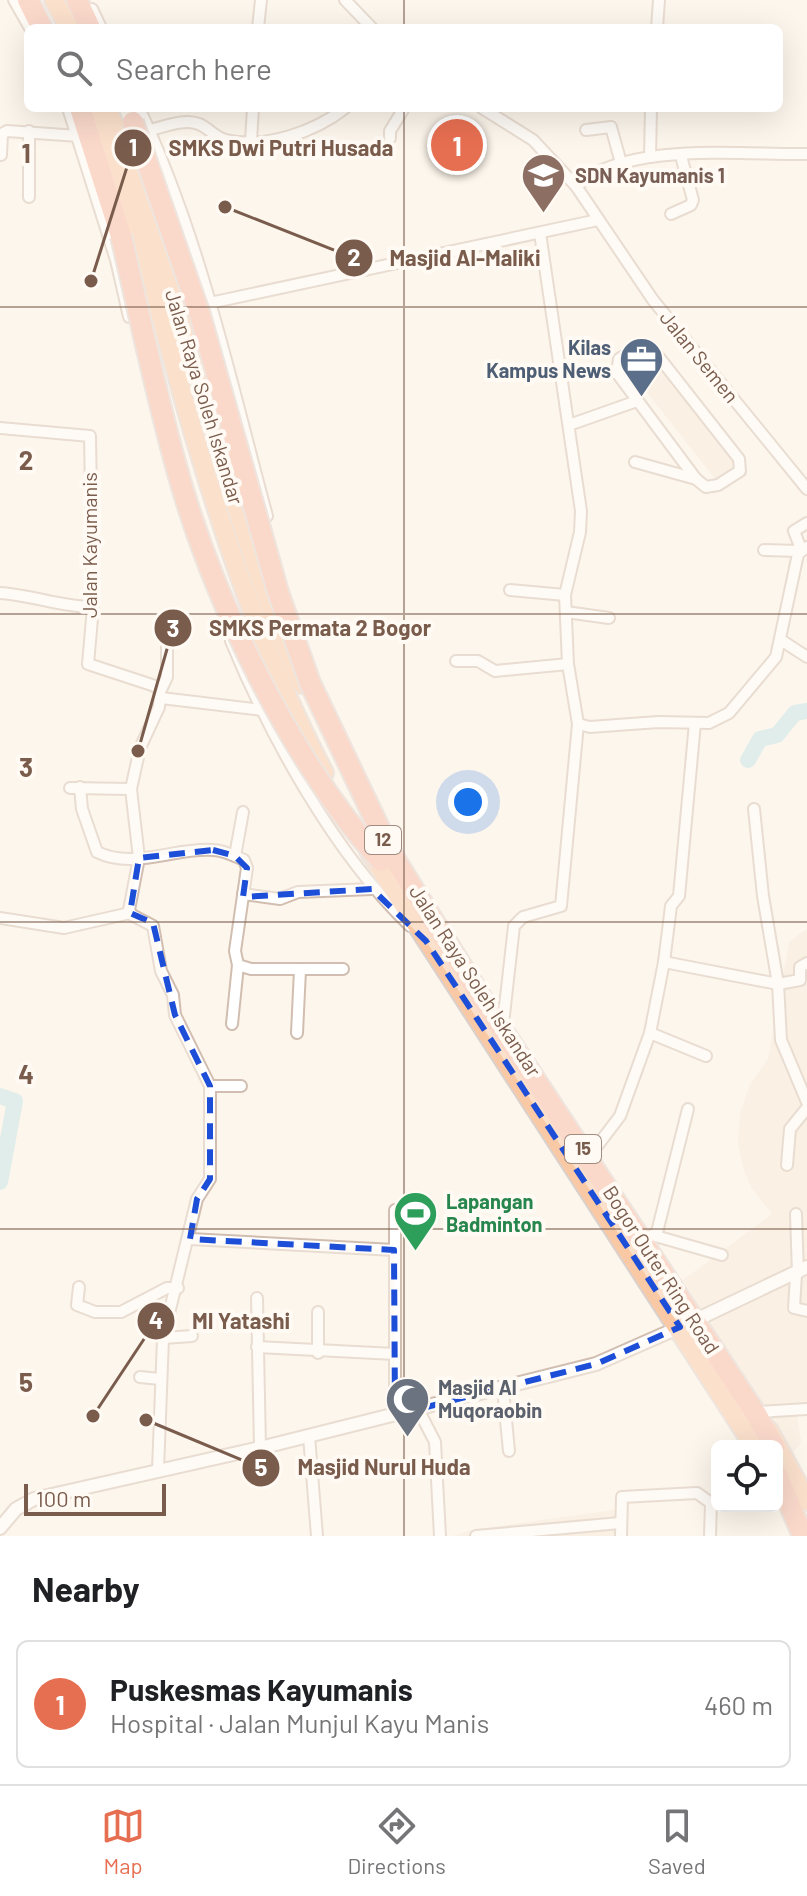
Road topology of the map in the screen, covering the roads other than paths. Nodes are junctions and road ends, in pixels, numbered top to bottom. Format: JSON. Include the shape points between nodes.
{"nodes":[{"id":1,"x":14,"y":0,"type":"edge"},
{"id":2,"x":28,"y":0,"type":"edge"},
{"id":3,"x":37,"y":0,"type":"edge"},
{"id":4,"x":54,"y":0,"type":"edge"},
{"id":5,"x":77,"y":0,"type":"edge"},
{"id":6,"x":87,"y":0,"type":"edge"},
{"id":7,"x":261,"y":0,"type":"edge"},
{"id":8,"x":345,"y":0,"type":"edge"},
{"id":9,"x":659,"y":0,"type":"edge"},
{"id":10,"x":28,"y":24,"type":"edge"},
{"id":11,"x":40,"y":24,"type":"edge"},
{"id":12,"x":50,"y":24,"type":"edge"},
{"id":13,"x":67,"y":24,"type":"edge"},
{"id":14,"x":88,"y":24,"type":"edge"},
{"id":15,"x":99,"y":24,"type":"edge"},
{"id":16,"x":258,"y":24,"type":"edge"},
{"id":17,"x":368,"y":24,"type":"edge"},
{"id":18,"x":657,"y":24,"type":"edge"},
{"id":19,"x":70,"y":112,"type":"edge"},
{"id":20,"x":81,"y":112,"type":"edge"},
{"id":21,"x":92,"y":112,"type":"edge"},
{"id":22,"x":108,"y":112,"type":"edge"},
{"id":23,"x":253,"y":112,"type":"edge"},
{"id":24,"x":338,"y":112,"type":"edge"},
{"id":25,"x":402,"y":112,"type":"edge"},
{"id":26,"x":488,"y":112,"type":"edge"},
{"id":27,"x":651,"y":112,"type":"edge"},
{"id":28,"x":137,"y":117,"type":"edge"},
{"id":29,"x":586,"y":130,"type":"dead end"},
{"id":30,"x":29,"y":131,"type":"junction"},
{"id":31,"x":79,"y":136,"type":"junction"},
{"id":32,"x":390,"y":138,"type":"dead end"},
{"id":33,"x":251,"y":141,"type":"junction"},
{"id":34,"x":807,"y":154,"type":"edge"},
{"id":35,"x":1,"y":155,"type":"edge"},
{"id":36,"x":681,"y":156,"type":"junction"},
{"id":37,"x":650,"y":157,"type":"junction"},
{"id":38,"x":621,"y":163,"type":"junction"},
{"id":39,"x":576,"y":186,"type":"junction"},
{"id":40,"x":29,"y":197,"type":"dead end"},
{"id":41,"x":671,"y":214,"type":"dead end"},
{"id":42,"x":598,"y":220,"type":"junction"},
{"id":43,"x":540,"y":233,"type":"junction"},
{"id":44,"x":210,"y":303,"type":"junction"},
{"id":45,"x":169,"y":310,"type":"junction"},
{"id":46,"x":637,"y":401,"type":"junction"},
{"id":47,"x":569,"y":425,"type":"junction"},
{"id":48,"x":0,"y":428,"type":"edge"},
{"id":49,"x":635,"y":462,"type":"dead end"},
{"id":50,"x":696,"y":479,"type":"junction"},
{"id":51,"x":807,"y":489,"type":"edge"},
{"id":52,"x":241,"y":519,"type":"junction"},
{"id":53,"x":807,"y":523,"type":"edge"},
{"id":54,"x":803,"y":549,"type":"edge"},
{"id":55,"x":764,"y":550,"type":"dead end"},
{"id":56,"x":510,"y":590,"type":"dead end"},
{"id":57,"x":0,"y":593,"type":"edge"},
{"id":58,"x":565,"y":595,"type":"junction"},
{"id":59,"x":93,"y":607,"type":"junction"},
{"id":60,"x":566,"y":612,"type":"junction"},
{"id":61,"x":609,"y":618,"type":"dead end"},
{"id":62,"x":167,"y":637,"type":"dead end"},
{"id":63,"x":781,"y":640,"type":"junction"},
{"id":64,"x":456,"y":661,"type":"dead end"},
{"id":65,"x":807,"y":661,"type":"edge"},
{"id":66,"x":568,"y":664,"type":"junction"},
{"id":67,"x":161,"y":695,"type":"junction"},
{"id":68,"x":286,"y":700,"type":"junction"},
{"id":69,"x":259,"y":711,"type":"junction"},
{"id":70,"x":695,"y":723,"type":"junction"},
{"id":71,"x":578,"y":724,"type":"junction"},
{"id":72,"x":337,"y":778,"type":"junction"},
{"id":73,"x":131,"y":789,"type":"junction"},
{"id":74,"x":754,"y":809,"type":"dead end"},
{"id":75,"x":243,"y":812,"type":"dead end"},
{"id":76,"x":235,"y":856,"type":"junction"},
{"id":77,"x":386,"y":857,"type":"junction"},
{"id":78,"x":139,"y":858,"type":"junction"},
{"id":79,"x":372,"y":889,"type":"junction"},
{"id":80,"x":243,"y":894,"type":"junction"},
{"id":81,"x":130,"y":913,"type":"junction"},
{"id":82,"x":0,"y":918,"type":"edge"},
{"id":83,"x":426,"y":941,"type":"junction"},
{"id":84,"x":664,"y":962,"type":"junction"},
{"id":85,"x":807,"y":963,"type":"edge"},
{"id":86,"x":238,"y":965,"type":"junction"},
{"id":87,"x":343,"y":969,"type":"dead end"},
{"id":88,"x":300,"y":970,"type":"junction"},
{"id":89,"x":778,"y":984,"type":"junction"},
{"id":90,"x":232,"y":1024,"type":"dead end"},
{"id":91,"x":503,"y":1024,"type":"junction"},
{"id":92,"x":297,"y":1033,"type":"dead end"},
{"id":93,"x":650,"y":1033,"type":"junction"},
{"id":94,"x":706,"y":1056,"type":"dead end"},
{"id":95,"x":210,"y":1086,"type":"junction"},
{"id":96,"x":241,"y":1086,"type":"dead end"},
{"id":97,"x":807,"y":1102,"type":"edge"},
{"id":98,"x":807,"y":1108,"type":"edge"},
{"id":99,"x":688,"y":1109,"type":"dead end"},
{"id":100,"x":591,"y":1154,"type":"junction"},
{"id":101,"x":787,"y":1165,"type":"dead end"},
{"id":102,"x":395,"y":1210,"type":"dead end"},
{"id":103,"x":796,"y":1214,"type":"dead end"},
{"id":104,"x":649,"y":1234,"type":"junction"},
{"id":105,"x":190,"y":1239,"type":"junction"},
{"id":106,"x":394,"y":1250,"type":"junction"},
{"id":107,"x":722,"y":1255,"type":"dead end"},
{"id":108,"x":800,"y":1271,"type":"edge"},
{"id":109,"x":79,"y":1287,"type":"dead end"},
{"id":110,"x":178,"y":1288,"type":"junction"},
{"id":111,"x":257,"y":1298,"type":"dead end"},
{"id":112,"x":807,"y":1311,"type":"edge"},
{"id":113,"x":318,"y":1312,"type":"dead end"},
{"id":114,"x":700,"y":1318,"type":"junction"},
{"id":115,"x":680,"y":1327,"type":"junction"},
{"id":116,"x":192,"y":1336,"type":"dead end"},
{"id":117,"x":163,"y":1338,"type":"junction"},
{"id":118,"x":257,"y":1347,"type":"junction"},
{"id":119,"x":318,"y":1353,"type":"junction"},
{"id":120,"x":395,"y":1354,"type":"junction"},
{"id":121,"x":140,"y":1377,"type":"dead end"},
{"id":122,"x":160,"y":1379,"type":"junction"},
{"id":123,"x":503,"y":1389,"type":"junction"},
{"id":124,"x":418,"y":1409,"type":"junction"},
{"id":125,"x":807,"y":1409,"type":"edge"},
{"id":126,"x":758,"y":1412,"type":"junction"},
{"id":127,"x":395,"y":1415,"type":"junction"},
{"id":128,"x":309,"y":1436,"type":"junction"},
{"id":129,"x":750,"y":1440,"type":"edge"},
{"id":130,"x":757,"y":1440,"type":"edge"},
{"id":131,"x":771,"y":1440,"type":"edge"},
{"id":132,"x":260,"y":1448,"type":"junction"},
{"id":133,"x":509,"y":1451,"type":"dead end"},
{"id":134,"x":783,"y":1460,"type":"edge"},
{"id":135,"x":158,"y":1470,"type":"junction"},
{"id":136,"x":783,"y":1490,"type":"edge"},
{"id":137,"x":711,"y":1498,"type":"edge"},
{"id":138,"x":783,"y":1500,"type":"edge"},
{"id":139,"x":807,"y":1503,"type":"edge"},
{"id":140,"x":712,"y":1512,"type":"edge"},
{"id":141,"x":620,"y":1523,"type":"junction"},
{"id":142,"x":0,"y":1528,"type":"edge"},
{"id":143,"x":317,"y":1536,"type":"edge"},
{"id":144,"x":440,"y":1536,"type":"edge"},
{"id":145,"x":476,"y":1536,"type":"edge"},
{"id":146,"x":621,"y":1536,"type":"edge"},
{"id":147,"x":710,"y":1536,"type":"edge"},
{"id":148,"x":802,"y":1536,"type":"edge"}],
"edges":[{"from":1,"to":10,"type":"street"},
{"from":2,"to":11,"type":"highway"},
{"from":3,"to":12,"type":"highway"},
{"from":4,"to":13,"type":"highway"},
{"from":5,"to":14,"type":"highway"},
{"from":6,"to":15,"type":"street"},
{"from":7,"to":16,"type":"street"},
{"from":8,"to":17,"type":"street"},
{"from":9,"to":18,"type":"street"},
{"from":19,"to":31,"type":"street"},
{"from":20,"to":77,"type":"highway","bridge":true,"via":[[121,236],[176,468],[213,573],[264,686],[326,790],[351,827]]},
{"from":21,"to":45,"type":"highway","name":"Jalan Raya Soleh Iskandar","number":"12"},
{"from":22,"to":45,"type":"highway","name":"Jalan Raya Soleh Iskandar","number":"12"},
{"from":23,"to":33,"type":"street"},
{"from":24,"to":33,"type":"street","via":[[304,131]]},
{"from":25,"to":32,"type":"street"},
{"from":26,"to":39,"type":"street","name":"Jalan Semen","via":[[533,140]]},
{"from":27,"to":37,"type":"street"},
{"from":28,"to":33,"type":"street","via":[[187,122],[221,139]]},
{"from":28,"to":44,"type":"street"},
{"from":28,"to":77,"type":"highway","bridge":true,"via":[[200,315],[278,592],[310,683]]},
{"from":29,"to":38,"type":"street","via":[[614,129]]},
{"from":30,"to":31,"type":"street"},
{"from":30,"to":35,"type":"street","via":[[2,134]]},
{"from":30,"to":40,"type":"street"},
{"from":31,"to":69,"type":"street","via":[[181,516]]},
{"from":34,"to":36,"type":"street"},
{"from":36,"to":37,"type":"street"},
{"from":36,"to":41,"type":"street","via":[[693,200]]},
{"from":37,"to":38,"type":"street"},
{"from":38,"to":39,"type":"street"},
{"from":39,"to":42,"type":"street","name":"Jalan Semen"},
{"from":42,"to":43,"type":"street"},
{"from":42,"to":51,"type":"street","name":"Jalan Semen","via":[[653,300]]},
{"from":43,"to":44,"type":"street"},
{"from":43,"to":47,"type":"street"},
{"from":44,"to":45,"type":"street"},
{"from":44,"to":52,"type":"street","via":[[267,516]]},
{"from":45,"to":52,"type":"highway","name":"Jalan Raya Soleh Iskandar","number":"12"},
{"from":45,"to":68,"type":"highway","name":"Jalan Raya Soleh Iskandar","number":"12","via":[[234,566]]},
{"from":46,"to":47,"type":"street"},
{"from":46,"to":50,"type":"street"},
{"from":46,"to":50,"type":"street","via":[[616,365],[643,344],[651,347],[741,462],[740,471],[718,485],[706,487]]},
{"from":47,"to":58,"type":"street","via":[[581,521]]},
{"from":48,"to":59,"type":"street","name":"Jalan Kayumanis","via":[[90,436]]},
{"from":49,"to":50,"type":"street"},
{"from":52,"to":72,"type":"highway","name":"Jalan Raya Soleh Iskandar","number":"12","via":[[274,622]]},
{"from":53,"to":54,"type":"street","via":[[794,531]]},
{"from":54,"to":55,"type":"street"},
{"from":54,"to":63,"type":"street"},
{"from":56,"to":58,"type":"street"},
{"from":57,"to":59,"type":"street"},
{"from":58,"to":60,"type":"street"},
{"from":59,"to":67,"type":"street","name":"Jalan Kayumanis","via":[[88,664],[155,686]]},
{"from":60,"to":61,"type":"street"},
{"from":60,"to":66,"type":"street"},
{"from":62,"to":67,"type":"street","via":[[167,677]]},
{"from":63,"to":65,"type":"street"},
{"from":63,"to":70,"type":"street","via":[[772,664],[737,706],[715,722]]},
{"from":64,"to":66,"type":"street","via":[[478,661],[495,671]]},
{"from":66,"to":71,"type":"street"},
{"from":67,"to":69,"type":"street"},
{"from":67,"to":73,"type":"street"},
{"from":68,"to":69,"type":"street"},
{"from":68,"to":72,"type":"highway","name":"Jalan Raya Soleh Iskandar","number":"12"},
{"from":69,"to":79,"type":"street"},
{"from":70,"to":71,"type":"street"},
{"from":70,"to":84,"type":"street","via":[[679,896],[669,912]]},
{"from":71,"to":91,"type":"street","via":[[561,906],[523,917],[514,926]]},
{"from":72,"to":83,"type":"highway","name":"Jalan Raya Soleh Iskandar","number":"12"},
{"from":72,"to":91,"type":"highway","name":"Jalan Raya Soleh Iskandar","number":"12"},
{"from":73,"to":78,"type":"street"},
{"from":73,"to":78,"type":"street","via":[[75,788],[97,852]]},
{"from":74,"to":89,"type":"street"},
{"from":75,"to":76,"type":"street"},
{"from":76,"to":78,"type":"street","via":[[213,850]]},
{"from":76,"to":80,"type":"street","via":[[247,868]]},
{"from":77,"to":130,"type":"highway","name":"Bogor Outer Ring Road","number":"15"},
{"from":77,"to":131,"type":"highway","name":"Bogor Outer Ring Road","number":"15"},
{"from":78,"to":81,"type":"street"},
{"from":79,"to":80,"type":"street","via":[[298,892],[280,899]]},
{"from":79,"to":83,"type":"street"},
{"from":80,"to":86,"type":"street"},
{"from":81,"to":82,"type":"street","via":[[64,928]]},
{"from":81,"to":95,"type":"street","via":[[153,926],[175,1015]]},
{"from":83,"to":115,"type":"highway","name":"Jalan Raya Soleh Iskandar","number":"12"},
{"from":84,"to":89,"type":"street"},
{"from":84,"to":93,"type":"street"},
{"from":85,"to":89,"type":"street","via":[[800,967],[800,980]]},
{"from":86,"to":88,"type":"street"},
{"from":86,"to":90,"type":"street"},
{"from":87,"to":88,"type":"street"},
{"from":88,"to":92,"type":"street"},
{"from":89,"to":97,"type":"street","via":[[784,1052]]},
{"from":91,"to":100,"type":"highway","name":"Jalan Raya Soleh Iskandar","number":"12"},
{"from":93,"to":94,"type":"street"},
{"from":93,"to":100,"type":"street","via":[[616,1125]]},
{"from":95,"to":96,"type":"street"},
{"from":95,"to":105,"type":"street","via":[[210,1182],[197,1199]]},
{"from":98,"to":101,"type":"street","via":[[790,1129]]},
{"from":99,"to":104,"type":"street"},
{"from":100,"to":104,"type":"highway","name":"Jalan Raya Soleh Iskandar","number":"12"},
{"from":102,"to":106,"type":"street"},
{"from":103,"to":108,"type":"street"},
{"from":104,"to":107,"type":"street"},
{"from":104,"to":114,"type":"highway","name":"Jalan Raya Soleh Iskandar","number":"12"},
{"from":105,"to":106,"type":"street"},
{"from":105,"to":110,"type":"street"},
{"from":106,"to":120,"type":"street"},
{"from":108,"to":112,"type":"street","via":[[794,1308]]},
{"from":108,"to":114,"type":"street"},
{"from":109,"to":110,"type":"street","via":[[77,1305],[105,1313],[121,1312],[167,1288]]},
{"from":110,"to":117,"type":"street"},
{"from":111,"to":118,"type":"street"},
{"from":113,"to":119,"type":"street"},
{"from":114,"to":126,"type":"highway","name":"Jalan Raya Soleh Iskandar","number":"12"},
{"from":115,"to":123,"type":"street","via":[[596,1364]]},
{"from":115,"to":129,"type":"highway","name":"Jalan Raya Soleh Iskandar","number":"12"},
{"from":116,"to":117,"type":"street"},
{"from":117,"to":122,"type":"street"},
{"from":118,"to":119,"type":"street"},
{"from":118,"to":132,"type":"street"},
{"from":119,"to":120,"type":"street"},
{"from":120,"to":127,"type":"street"},
{"from":121,"to":122,"type":"street"},
{"from":122,"to":135,"type":"street"},
{"from":123,"to":124,"type":"street"},
{"from":123,"to":133,"type":"street"},
{"from":124,"to":127,"type":"street"},
{"from":124,"to":144,"type":"street","via":[[435,1442]]},
{"from":125,"to":126,"type":"street"},
{"from":126,"to":139,"type":"highway","name":"Jalan Raya Soleh Iskandar","number":"12"},
{"from":127,"to":128,"type":"street"},
{"from":128,"to":132,"type":"street"},
{"from":128,"to":143,"type":"street"},
{"from":132,"to":135,"type":"street"},
{"from":134,"to":139,"type":"highway","name":"Bogor Outer Ring Road","number":"15"},
{"from":135,"to":142,"type":"street","via":[[34,1499],[16,1509]]},
{"from":136,"to":148,"type":"highway"},
{"from":137,"to":141,"type":"street","via":[[697,1493],[622,1497]]},
{"from":138,"to":148,"type":"highway"},
{"from":140,"to":147,"type":"street"},
{"from":141,"to":145,"type":"street"},
{"from":141,"to":146,"type":"street"}]}
